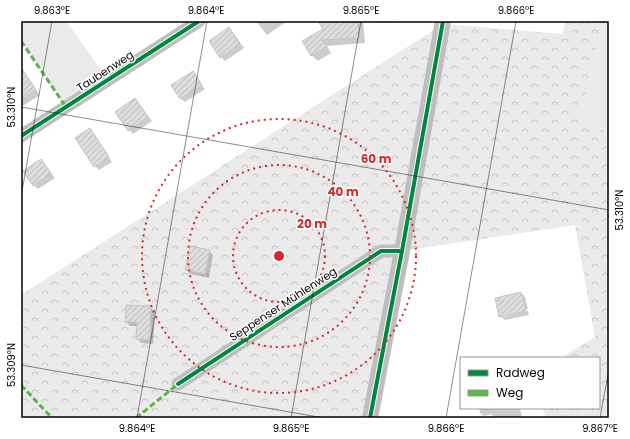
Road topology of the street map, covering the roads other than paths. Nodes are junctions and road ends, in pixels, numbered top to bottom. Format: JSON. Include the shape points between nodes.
{"nodes":[{"id":1,"x":199,"y":21,"type":"edge"},
{"id":2,"x":443,"y":21,"type":"edge"},
{"id":3,"x":21,"y":136,"type":"edge"},
{"id":4,"x":402,"y":251,"type":"junction"},
{"id":5,"x":178,"y":384,"type":"dead end"},
{"id":6,"x":370,"y":418,"type":"edge"}],
"edges":[{"from":1,"to":3,"type":"street","name":"Taubenweg"},
{"from":2,"to":4,"type":"street"},
{"from":4,"to":5,"type":"street","name":"Seppenser Mühlenweg","via":[[381,251]]},
{"from":4,"to":6,"type":"street"}]}
